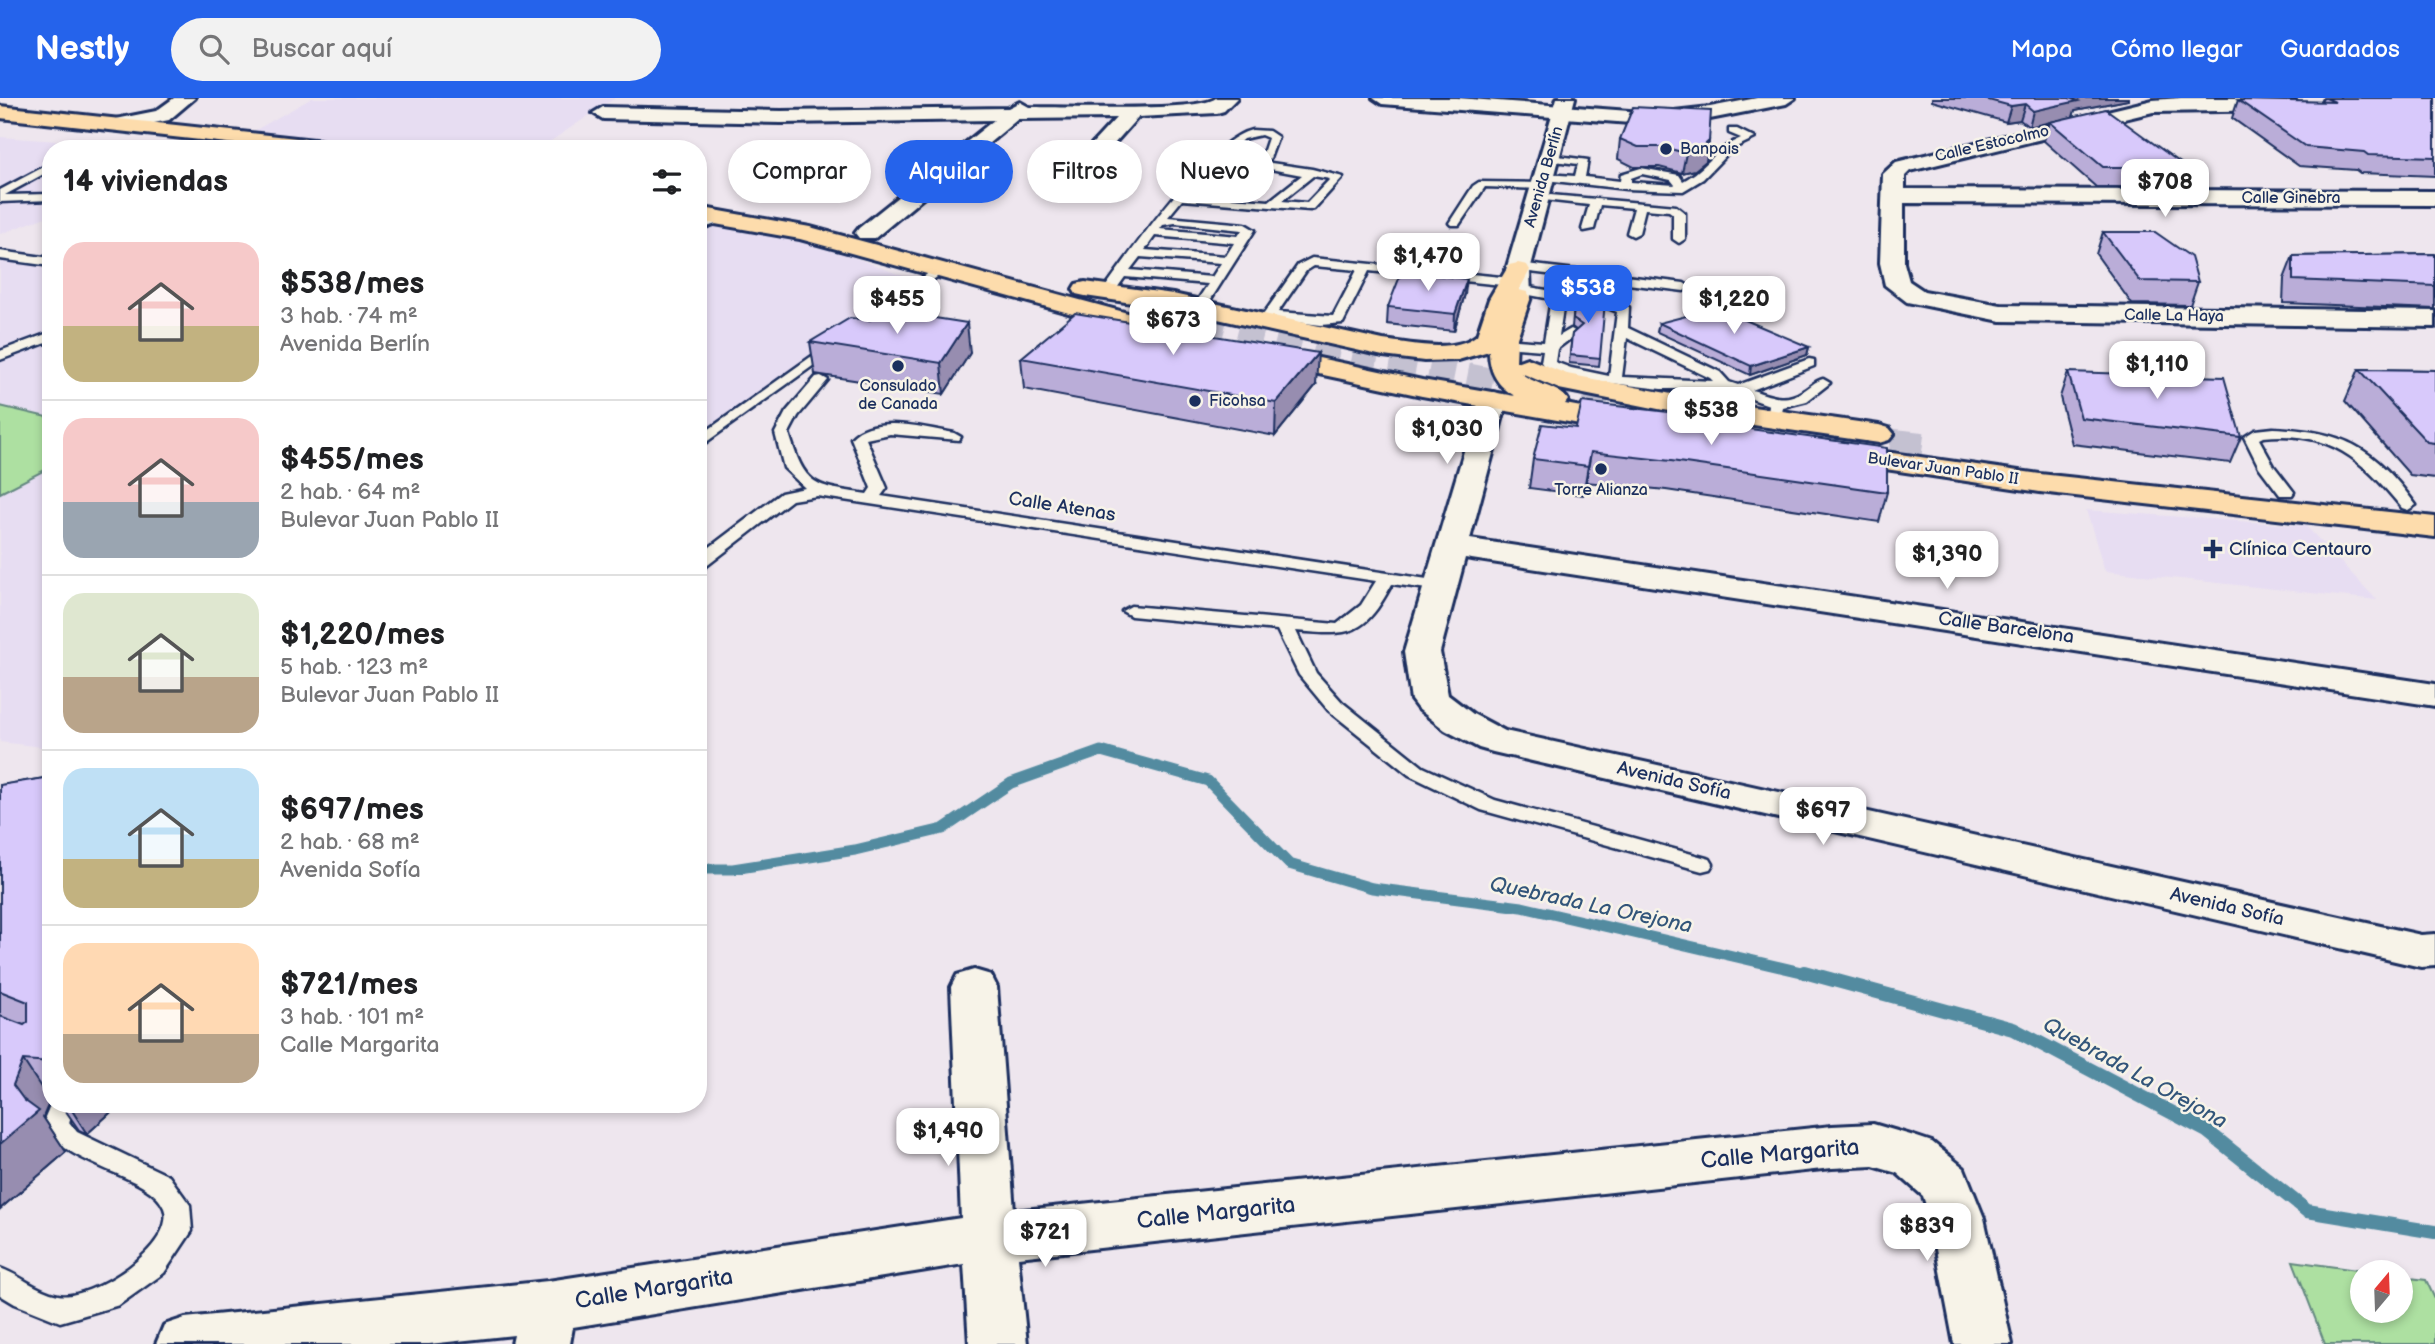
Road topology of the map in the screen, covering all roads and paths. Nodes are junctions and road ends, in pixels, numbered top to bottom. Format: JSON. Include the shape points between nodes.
{"nodes":[{"id":1,"x":186,"y":98,"type":"edge"},
{"id":2,"x":1228,"y":98,"type":"edge"},
{"id":3,"x":1394,"y":98,"type":"edge"},
{"id":4,"x":1786,"y":98,"type":"edge"},
{"id":5,"x":2315,"y":104,"type":"edge"},
{"id":6,"x":1024,"y":105,"type":"edge"},
{"id":7,"x":1564,"y":105,"type":"edge"},
{"id":8,"x":1132,"y":112,"type":"junction"},
{"id":9,"x":603,"y":113,"type":"dead end"},
{"id":10,"x":0,"y":115,"type":"edge"},
{"id":11,"x":164,"y":123,"type":"junction"},
{"id":12,"x":0,"y":126,"type":"edge"},
{"id":13,"x":1733,"y":131,"type":"dead end"},
{"id":14,"x":121,"y":140,"type":"edge"},
{"id":15,"x":212,"y":140,"type":"edge"},
{"id":16,"x":280,"y":140,"type":"edge"},
{"id":17,"x":1106,"y":140,"type":"edge"},
{"id":18,"x":1235,"y":140,"type":"edge"},
{"id":19,"x":1272,"y":140,"type":"edge"},
{"id":20,"x":1274,"y":166,"type":"edge"},
{"id":21,"x":42,"y":171,"type":"edge"},
{"id":22,"x":1312,"y":172,"type":"junction"},
{"id":23,"x":1544,"y":180,"type":"junction"},
{"id":24,"x":1579,"y":180,"type":"junction"},
{"id":25,"x":42,"y":191,"type":"edge"},
{"id":26,"x":0,"y":196,"type":"edge"},
{"id":27,"x":1896,"y":196,"type":"junction"},
{"id":28,"x":707,"y":197,"type":"edge"},
{"id":29,"x":42,"y":198,"type":"edge"},
{"id":30,"x":2435,"y":198,"type":"edge"},
{"id":31,"x":27,"y":199,"type":"junction"},
{"id":32,"x":1595,"y":201,"type":"junction"},
{"id":33,"x":1175,"y":203,"type":"edge"},
{"id":34,"x":1252,"y":203,"type":"edge"},
{"id":35,"x":1272,"y":205,"type":"junction"},
{"id":36,"x":1640,"y":205,"type":"junction"},
{"id":37,"x":707,"y":206,"type":"edge"},
{"id":38,"x":707,"y":220,"type":"edge"},
{"id":39,"x":1455,"y":223,"type":"dead end"},
{"id":40,"x":808,"y":226,"type":"junction"},
{"id":41,"x":1155,"y":227,"type":"junction"},
{"id":42,"x":1588,"y":229,"type":"dead end"},
{"id":43,"x":867,"y":233,"type":"junction"},
{"id":44,"x":1633,"y":233,"type":"dead end"},
{"id":45,"x":1679,"y":239,"type":"dead end"},
{"id":46,"x":1136,"y":253,"type":"junction"},
{"id":47,"x":0,"y":255,"type":"edge"},
{"id":48,"x":1229,"y":260,"type":"junction"},
{"id":49,"x":42,"y":261,"type":"edge"},
{"id":50,"x":1365,"y":267,"type":"junction"},
{"id":51,"x":940,"y":269,"type":"junction"},
{"id":52,"x":1216,"y":281,"type":"junction"},
{"id":53,"x":1517,"y":281,"type":"junction"},
{"id":54,"x":1105,"y":285,"type":"junction"},
{"id":55,"x":1684,"y":287,"type":"dead end"},
{"id":56,"x":1558,"y":297,"type":"junction"},
{"id":57,"x":1916,"y":297,"type":"joint"},
{"id":58,"x":1575,"y":299,"type":"edge"},
{"id":59,"x":1605,"y":302,"type":"edge"},
{"id":60,"x":1199,"y":307,"type":"junction"},
{"id":61,"x":1163,"y":308,"type":"tunnel mouth"},
{"id":62,"x":1267,"y":318,"type":"junction"},
{"id":63,"x":2435,"y":319,"type":"edge"},
{"id":64,"x":1619,"y":324,"type":"junction"},
{"id":65,"x":1572,"y":332,"type":"edge"},
{"id":66,"x":42,"y":340,"type":"edge"},
{"id":67,"x":1203,"y":340,"type":"edge"},
{"id":68,"x":1517,"y":344,"type":"junction"},
{"id":69,"x":1551,"y":347,"type":"junction"},
{"id":70,"x":1239,"y":348,"type":"edge"},
{"id":71,"x":0,"y":356,"type":"edge"},
{"id":72,"x":1809,"y":363,"type":"dead end"},
{"id":73,"x":1615,"y":379,"type":"junction"},
{"id":74,"x":821,"y":380,"type":"dead end"},
{"id":75,"x":1823,"y":383,"type":"dead end"},
{"id":76,"x":1730,"y":388,"type":"junction"},
{"id":77,"x":1493,"y":401,"type":"junction"},
{"id":78,"x":1775,"y":412,"type":"junction"},
{"id":79,"x":707,"y":437,"type":"edge"},
{"id":80,"x":954,"y":438,"type":"dead end"},
{"id":81,"x":1933,"y":450,"type":"tunnel mouth"},
{"id":82,"x":2102,"y":473,"type":"junction"},
{"id":83,"x":817,"y":491,"type":"junction"},
{"id":84,"x":2286,"y":492,"type":"junction"},
{"id":85,"x":871,"y":499,"type":"junction"},
{"id":86,"x":2421,"y":507,"type":"edge"},
{"id":87,"x":2258,"y":509,"type":"junction"},
{"id":88,"x":2435,"y":527,"type":"edge"},
{"id":89,"x":1452,"y":546,"type":"junction"},
{"id":90,"x":707,"y":557,"type":"edge"},
{"id":91,"x":1386,"y":578,"type":"junction"},
{"id":92,"x":1441,"y":586,"type":"junction"},
{"id":93,"x":1131,"y":611,"type":"dead end"},
{"id":94,"x":1284,"y":627,"type":"junction"},
{"id":95,"x":2435,"y":695,"type":"edge"},
{"id":96,"x":1702,"y":864,"type":"dead end"},
{"id":97,"x":2435,"y":950,"type":"edge"},
{"id":98,"x":974,"y":987,"type":"dead end"},
{"id":99,"x":59,"y":1113,"type":"edge"},
{"id":100,"x":989,"y":1237,"type":"junction"},
{"id":101,"x":0,"y":1280,"type":"edge"},
{"id":102,"x":545,"y":1325,"type":"edge"},
{"id":103,"x":185,"y":1344,"type":"edge"},
{"id":104,"x":998,"y":1344,"type":"edge"},
{"id":105,"x":1983,"y":1344,"type":"edge"}],
"edges":[{"from":1,"to":11,"type":"street"},
{"from":2,"to":8,"type":"street","via":[[1208,109]]},
{"from":3,"to":7,"type":"street"},
{"from":4,"to":7,"type":"street","via":[[1674,119]]},
{"from":5,"to":27,"type":"street","name":"Calle Estocolmo","via":[[2153,106],[1909,163],[1894,174]]},
{"from":6,"to":8,"type":"street"},
{"from":6,"to":9,"type":"street","via":[[781,117]]},
{"from":6,"to":43,"type":"street"},
{"from":7,"to":23,"type":"street","name":"Avenida Berlín"},
{"from":8,"to":17,"type":"street"},
{"from":10,"to":11,"type":"main road"},
{"from":10,"to":15,"type":"main road"},
{"from":11,"to":16,"type":"main road"},
{"from":12,"to":14,"type":"main road"},
{"from":13,"to":24,"type":"lane","via":[[1750,138],[1728,147],[1683,188],[1675,177],[1641,172],[1625,176],[1626,186]]},
{"from":18,"to":19,"type":"lane","via":[[1259,132]]},
{"from":20,"to":22,"type":"lane"},
{"from":21,"to":26,"type":"lane"},
{"from":22,"to":35,"type":"lane"},
{"from":22,"to":35,"type":"lane","via":[[1338,177],[1314,205]]},
{"from":23,"to":24,"type":"lane"},
{"from":23,"to":24,"type":"lane","via":[[1584,162]]},
{"from":23,"to":32,"type":"lane"},
{"from":23,"to":39,"type":"lane","via":[[1483,184]]},
{"from":23,"to":53,"type":"street","name":"Avenida Berlín"},
{"from":25,"to":31,"type":"lane"},
{"from":26,"to":31,"type":"lane"},
{"from":27,"to":30,"type":"street","name":"Calle Ginebra"},
{"from":27,"to":57,"type":"street","name":"Calle Estocolmo","via":[[1892,263],[1897,285]]},
{"from":28,"to":40,"type":"main road"},
{"from":29,"to":31,"type":"lane"},
{"from":32,"to":36,"type":"lane"},
{"from":32,"to":42,"type":"lane"},
{"from":33,"to":41,"type":"lane"},
{"from":34,"to":35,"type":"lane"},
{"from":36,"to":44,"type":"lane"},
{"from":36,"to":45,"type":"lane","via":[[1678,210]]},
{"from":37,"to":40,"type":"main road"},
{"from":38,"to":40,"type":"main road"},
{"from":40,"to":43,"type":"main road"},
{"from":40,"to":51,"type":"main road"},
{"from":41,"to":46,"type":"lane"},
{"from":41,"to":48,"type":"lane","via":[[1175,220],[1239,225],[1249,230]]},
{"from":43,"to":54,"type":"main road"},
{"from":46,"to":48,"type":"lane"},
{"from":46,"to":54,"type":"lane"},
{"from":47,"to":49,"type":"lane"},
{"from":48,"to":52,"type":"lane"},
{"from":50,"to":53,"type":"lane"},
{"from":50,"to":62,"type":"lane","via":[[1307,264]]},
{"from":50,"to":62,"type":"lane","via":[[1338,320]]},
{"from":51,"to":67,"type":"main road"},
{"from":51,"to":79,"type":"lane"},
{"from":52,"to":54,"type":"lane"},
{"from":52,"to":60,"type":"lane"},
{"from":53,"to":55,"type":"lane"},
{"from":53,"to":56,"type":"lane"},
{"from":53,"to":62,"type":"main road","via":[[1500,303],[1484,344],[1448,354],[1398,352]]},
{"from":53,"to":68,"type":"main road"},
{"from":53,"to":87,"type":"main road","via":[[1501,365],[1525,391],[1569,405]]},
{"from":54,"to":60,"type":"main road"},
{"from":54,"to":61,"type":"main road"},
{"from":56,"to":58,"type":"lane"},
{"from":56,"to":69,"type":"lane"},
{"from":57,"to":63,"type":"street","name":"Calle La Haya","via":[[2001,313]]},
{"from":59,"to":64,"type":"lane","via":[[1624,310]]},
{"from":60,"to":62,"type":"main road"},
{"from":64,"to":73,"type":"lane"},
{"from":64,"to":76,"type":"lane","via":[[1715,375]]},
{"from":65,"to":69,"type":"lane"},
{"from":66,"to":71,"type":"lane"},
{"from":68,"to":69,"type":"lane"},
{"from":68,"to":78,"type":"main road","via":[[1527,366],[1559,381]]},
{"from":69,"to":73,"type":"lane","via":[[1551,366]]},
{"from":70,"to":77,"type":"main road","name":"Bulevar Juan Pablo II"},
{"from":72,"to":76,"type":"lane"},
{"from":73,"to":76,"type":"lane"},
{"from":74,"to":83,"type":"lane","via":[[782,433],[792,468]]},
{"from":75,"to":78,"type":"lane","via":[[1802,400]]},
{"from":76,"to":78,"type":"lane"},
{"from":77,"to":87,"type":"main road","name":"Bulevar Juan Pablo II","via":[[2040,483]]},
{"from":77,"to":89,"type":"street","name":"Avenida Sofía"},
{"from":78,"to":82,"type":"main road"},
{"from":80,"to":85,"type":"lane","via":[[874,429],[863,433],[858,438],[878,488]]},
{"from":81,"to":82,"type":"main road","name":"Bulevar Juan Pablo II"},
{"from":82,"to":84,"type":"main road","name":"Bulevar Juan Pablo II"},
{"from":83,"to":85,"type":"lane","name":"Calle Atenas"},
{"from":83,"to":90,"type":"lane","name":"Calle Atenas","via":[[787,496]]},
{"from":84,"to":86,"type":"main road","name":"Bulevar Juan Pablo II"},
{"from":84,"to":86,"type":"lane","via":[[2255,449],[2251,437],[2260,432],[2340,441]]},
{"from":85,"to":91,"type":"lane","name":"Calle Atenas"},
{"from":87,"to":88,"type":"main road","name":"Bulevar Juan Pablo II"},
{"from":89,"to":92,"type":"street","name":"Avenida Sofía"},
{"from":89,"to":95,"type":"street","name":"Calle Barcelona"},
{"from":91,"to":92,"type":"lane","name":"Calle Atenas"},
{"from":91,"to":94,"type":"lane","via":[[1376,599],[1351,626],[1326,631]]},
{"from":92,"to":97,"type":"street","name":"Avenida Sofía","via":[[1422,652],[1430,700],[1493,740],[2421,951]]},
{"from":93,"to":94,"type":"lane"},
{"from":94,"to":96,"type":"lane","via":[[1307,675],[1335,706],[1416,771],[1488,805]]},
{"from":98,"to":100,"type":"street"},
{"from":99,"to":101,"type":"lane","via":[[55,1124],[68,1139],[160,1184],[177,1205],[178,1231],[154,1264],[109,1296],[60,1310]]},
{"from":100,"to":102,"type":"street","name":"Calle Margarita"},
{"from":100,"to":104,"type":"street"},
{"from":100,"to":105,"type":"street","name":"Calle Margarita","via":[[1873,1145],[1914,1157],[1945,1184],[1957,1218]]},
{"from":102,"to":103,"type":"street","name":"Calle Margarita"}]}
